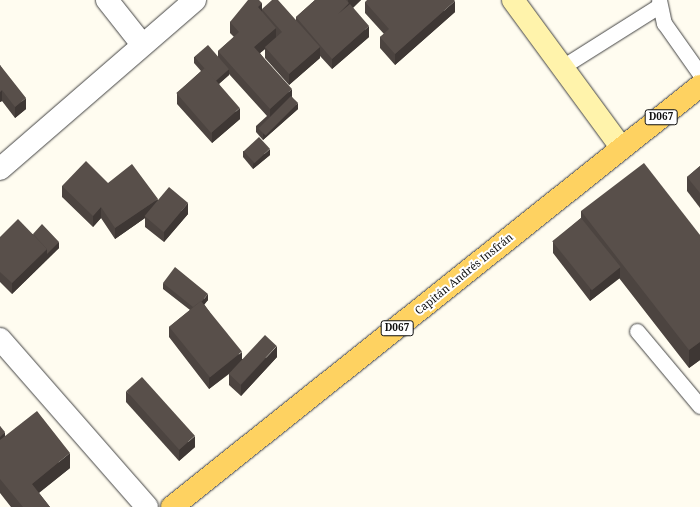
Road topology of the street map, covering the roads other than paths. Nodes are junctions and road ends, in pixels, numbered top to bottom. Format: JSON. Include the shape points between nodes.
{"nodes":[{"id":1,"x":107,"y":0,"type":"edge"},
{"id":2,"x":195,"y":0,"type":"edge"},
{"id":3,"x":513,"y":0,"type":"edge"},
{"id":4,"x":659,"y":3,"type":"edge"},
{"id":5,"x":141,"y":43,"type":"junction"},
{"id":6,"x":562,"y":67,"type":"junction"},
{"id":7,"x":700,"y":74,"type":"edge"},
{"id":8,"x":700,"y":86,"type":"edge"},
{"id":9,"x":621,"y":147,"type":"junction"},
{"id":10,"x":0,"y":169,"type":"edge"},
{"id":11,"x":637,"y":331,"type":"dead end"},
{"id":12,"x":0,"y":339,"type":"edge"},
{"id":13,"x":700,"y":406,"type":"edge"},
{"id":14,"x":147,"y":507,"type":"edge"},
{"id":15,"x":172,"y":507,"type":"edge"}],
"edges":[{"from":1,"to":5,"type":"street"},
{"from":2,"to":5,"type":"street"},
{"from":3,"to":6,"type":"street"},
{"from":4,"to":6,"type":"lane"},
{"from":4,"to":7,"type":"lane","via":[[664,23]]},
{"from":5,"to":10,"type":"street"},
{"from":6,"to":9,"type":"street"},
{"from":8,"to":9,"type":"main road","name":"Capitán Andrés Insfrán","number":"D067"},
{"from":9,"to":15,"type":"main road","name":"Capitán Andrés Insfrán","number":"D067"},
{"from":11,"to":13,"type":"lane"},
{"from":12,"to":14,"type":"street"}]}
